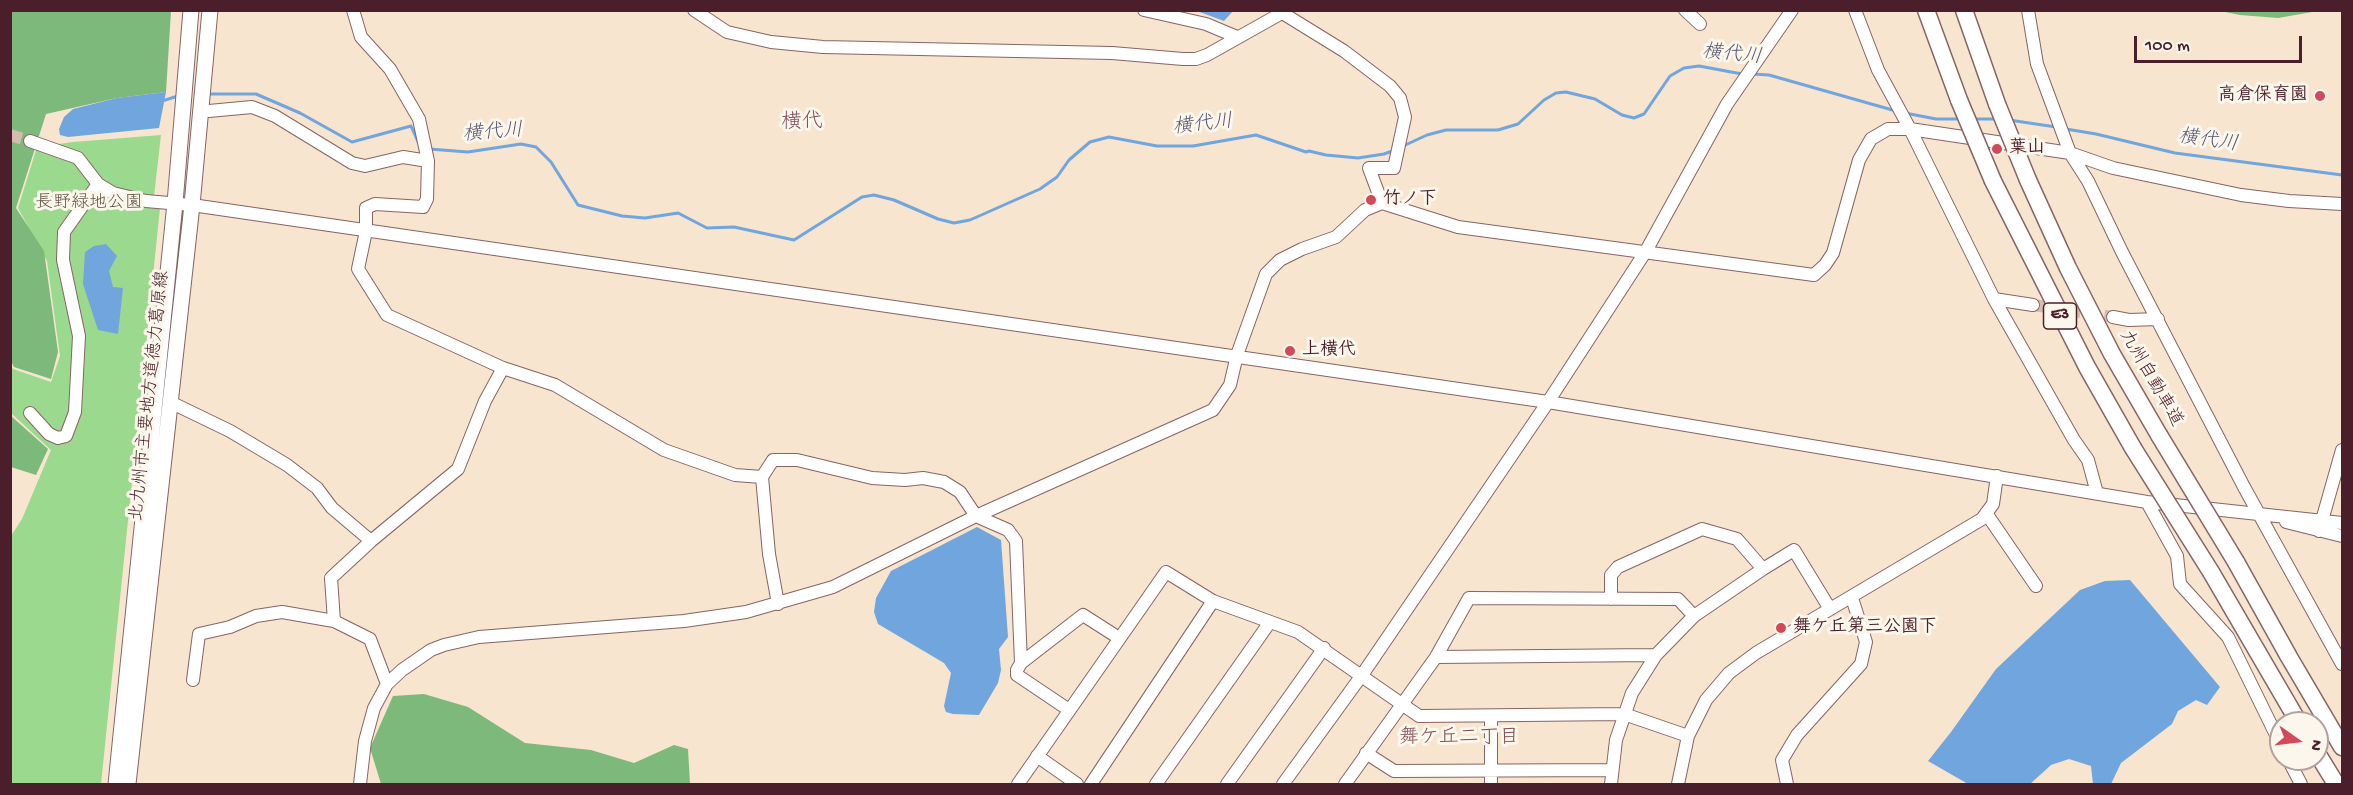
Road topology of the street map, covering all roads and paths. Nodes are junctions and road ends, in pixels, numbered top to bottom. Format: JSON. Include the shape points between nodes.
{"nodes":[{"id":1,"x":191,"y":10,"type":"edge"},
{"id":2,"x":210,"y":10,"type":"edge"},
{"id":3,"x":353,"y":10,"type":"edge"},
{"id":4,"x":694,"y":10,"type":"edge"},
{"id":5,"x":1144,"y":10,"type":"edge"},
{"id":6,"x":1685,"y":10,"type":"edge"},
{"id":7,"x":1791,"y":10,"type":"edge"},
{"id":8,"x":1855,"y":10,"type":"edge"},
{"id":9,"x":1926,"y":10,"type":"edge"},
{"id":10,"x":1964,"y":10,"type":"edge"},
{"id":11,"x":2028,"y":10,"type":"edge"},
{"id":12,"x":1700,"y":24,"type":"dead end"},
{"id":13,"x":1237,"y":37,"type":"junction"},
{"id":14,"x":209,"y":111,"type":"dead end"},
{"id":15,"x":1910,"y":129,"type":"junction"},
{"id":16,"x":30,"y":141,"type":"tunnel mouth"},
{"id":17,"x":2070,"y":153,"type":"junction"},
{"id":18,"x":428,"y":161,"type":"junction"},
{"id":19,"x":98,"y":184,"type":"junction"},
{"id":20,"x":175,"y":203,"type":"junction"},
{"id":21,"x":1382,"y":203,"type":"junction"},
{"id":22,"x":2343,"y":204,"type":"edge"},
{"id":23,"x":192,"y":205,"type":"junction"},
{"id":24,"x":366,"y":231,"type":"junction"},
{"id":25,"x":1646,"y":251,"type":"junction"},
{"id":26,"x":1994,"y":299,"type":"junction"},
{"id":27,"x":2033,"y":305,"type":"tunnel mouth"},
{"id":28,"x":2113,"y":317,"type":"tunnel mouth"},
{"id":29,"x":2157,"y":319,"type":"junction"},
{"id":30,"x":1237,"y":355,"type":"junction"},
{"id":31,"x":502,"y":368,"type":"junction"},
{"id":32,"x":170,"y":402,"type":"junction"},
{"id":33,"x":1548,"y":402,"type":"junction"},
{"id":34,"x":30,"y":413,"type":"dead end"},
{"id":35,"x":2343,"y":450,"type":"edge"},
{"id":36,"x":1997,"y":476,"type":"junction"},
{"id":37,"x":762,"y":477,"type":"junction"},
{"id":38,"x":2097,"y":493,"type":"junction"},
{"id":39,"x":2147,"y":502,"type":"junction"},
{"id":40,"x":1986,"y":513,"type":"junction"},
{"id":41,"x":2261,"y":515,"type":"junction"},
{"id":42,"x":976,"y":516,"type":"junction"},
{"id":43,"x":2343,"y":523,"type":"edge"},
{"id":44,"x":2320,"y":525,"type":"junction"},
{"id":45,"x":2343,"y":536,"type":"edge"},
{"id":46,"x":371,"y":541,"type":"junction"},
{"id":47,"x":1763,"y":569,"type":"junction"},
{"id":48,"x":2036,"y":586,"type":"dead end"},
{"id":49,"x":1852,"y":598,"type":"junction"},
{"id":50,"x":1611,"y":599,"type":"junction"},
{"id":51,"x":1213,"y":601,"type":"junction"},
{"id":52,"x":778,"y":604,"type":"junction"},
{"id":53,"x":1830,"y":609,"type":"junction"},
{"id":54,"x":1694,"y":616,"type":"junction"},
{"id":55,"x":334,"y":621,"type":"junction"},
{"id":56,"x":1270,"y":622,"type":"junction"},
{"id":57,"x":1119,"y":638,"type":"junction"},
{"id":58,"x":1324,"y":648,"type":"junction"},
{"id":59,"x":1656,"y":655,"type":"junction"},
{"id":60,"x":1436,"y":657,"type":"junction"},
{"id":61,"x":1021,"y":663,"type":"junction"},
{"id":62,"x":2343,"y":664,"type":"edge"},
{"id":63,"x":1362,"y":675,"type":"junction"},
{"id":64,"x":192,"y":680,"type":"dead end"},
{"id":65,"x":387,"y":684,"type":"junction"},
{"id":66,"x":1401,"y":703,"type":"junction"},
{"id":67,"x":1069,"y":710,"type":"junction"},
{"id":68,"x":2292,"y":711,"type":"edge"},
{"id":69,"x":1624,"y":714,"type":"junction"},
{"id":70,"x":1491,"y":716,"type":"junction"},
{"id":71,"x":2269,"y":721,"type":"edge"},
{"id":72,"x":1688,"y":736,"type":"junction"},
{"id":73,"x":2343,"y":747,"type":"edge"},
{"id":74,"x":1366,"y":753,"type":"junction"},
{"id":75,"x":1036,"y":756,"type":"junction"},
{"id":76,"x":1612,"y":770,"type":"junction"},
{"id":77,"x":1491,"y":771,"type":"junction"},
{"id":78,"x":2328,"y":771,"type":"edge"},
{"id":79,"x":116,"y":784,"type":"edge"},
{"id":80,"x":128,"y":784,"type":"edge"},
{"id":81,"x":360,"y":784,"type":"edge"},
{"id":82,"x":1018,"y":784,"type":"edge"},
{"id":83,"x":1077,"y":784,"type":"edge"},
{"id":84,"x":1091,"y":784,"type":"edge"},
{"id":85,"x":1156,"y":784,"type":"edge"},
{"id":86,"x":1227,"y":784,"type":"edge"},
{"id":87,"x":1284,"y":784,"type":"edge"},
{"id":88,"x":1345,"y":784,"type":"edge"},
{"id":89,"x":1491,"y":784,"type":"edge"},
{"id":90,"x":1611,"y":784,"type":"edge"},
{"id":91,"x":1678,"y":784,"type":"edge"},
{"id":92,"x":1787,"y":784,"type":"edge"},
{"id":93,"x":2336,"y":784,"type":"edge"}],
"edges":[{"from":1,"to":20,"type":"main road","name":"北九州市主要地方道徳力葛原線"},
{"from":2,"to":23,"type":"main road","name":"北九州市主要地方道徳力葛原線"},
{"from":3,"to":18,"type":"street","via":[[361,38],[390,69],[419,119]]},
{"from":4,"to":13,"type":"street","via":[[727,32],[771,42],[823,47],[1112,53],[1196,59]]},
{"from":5,"to":13,"type":"street","via":[[1206,24]]},
{"from":6,"to":12,"type":"street"},
{"from":7,"to":25,"type":"street","via":[[1727,104]]},
{"from":8,"to":15,"type":"street","via":[[1878,70]]},
{"from":9,"to":68,"type":"highway","number":"E3","bridge":true,"via":[[1993,181],[2087,368]]},
{"from":10,"to":73,"type":"highway","name":"九州自動車道","number":"E3","bridge":true,"via":[[2028,180],[2102,335]]},
{"from":11,"to":17,"type":"street","via":[[2037,64]]},
{"from":13,"to":21,"type":"street","via":[[1284,15],[1344,51],[1390,86],[1400,98],[1405,117],[1394,168],[1369,168]]},
{"from":14,"to":18,"type":"street","via":[[252,107],[364,166],[403,158]]},
{"from":15,"to":17,"type":"street"},
{"from":15,"to":25,"type":"street","via":[[1888,129],[1871,139],[1859,160],[1833,253],[1814,275]]},
{"from":15,"to":26,"type":"street"},
{"from":16,"to":19,"type":"street","via":[[78,158]]},
{"from":17,"to":22,"type":"street","via":[[2114,168],[2241,195]]},
{"from":17,"to":29,"type":"street","via":[[2088,180]]},
{"from":18,"to":24,"type":"street","via":[[427,199],[423,207],[375,204],[366,208]]},
{"from":19,"to":20,"type":"street","via":[[113,194]]},
{"from":19,"to":34,"type":"street","via":[[64,232],[63,260],[79,336],[75,412],[66,436],[58,438],[49,434]]},
{"from":20,"to":23,"type":"street"},
{"from":20,"to":79,"type":"main road","name":"北九州市主要地方道徳力葛原線"},
{"from":21,"to":25,"type":"street","via":[[1458,227]]},
{"from":21,"to":30,"type":"street","via":[[1365,210],[1336,237],[1280,260],[1266,274]]},
{"from":23,"to":24,"type":"street"},
{"from":23,"to":32,"type":"main road","name":"北九州市主要地方道徳力葛原線"},
{"from":24,"to":30,"type":"street"},
{"from":24,"to":31,"type":"street","via":[[358,269],[387,315]]},
{"from":25,"to":33,"type":"street"},
{"from":26,"to":27,"type":"street"},
{"from":26,"to":38,"type":"street","via":[[2088,460]]},
{"from":28,"to":29,"type":"street"},
{"from":29,"to":41,"type":"street"},
{"from":30,"to":33,"type":"street"},
{"from":30,"to":42,"type":"street","via":[[1230,385],[1214,410]]},
{"from":31,"to":37,"type":"street","via":[[555,385],[664,450],[735,475]]},
{"from":31,"to":46,"type":"street","via":[[484,401],[458,469]]},
{"from":32,"to":46,"type":"street","via":[[287,465]]},
{"from":32,"to":80,"type":"main road","name":"北九州市主要地方道徳力葛原線"},
{"from":33,"to":36,"type":"street"},
{"from":33,"to":63,"type":"street"},
{"from":35,"to":44,"type":"street"},
{"from":36,"to":38,"type":"street"},
{"from":36,"to":40,"type":"street","via":[[1993,504]]},
{"from":37,"to":42,"type":"street","via":[[774,460],[797,460],[872,477],[935,479],[960,492]]},
{"from":37,"to":52,"type":"street"},
{"from":38,"to":39,"type":"street"},
{"from":39,"to":41,"type":"street"},
{"from":39,"to":71,"type":"street","via":[[2176,556],[2180,584],[2228,637]]},
{"from":40,"to":48,"type":"street"},
{"from":40,"to":49,"type":"street"},
{"from":41,"to":44,"type":"street"},
{"from":41,"to":62,"type":"street"},
{"from":42,"to":52,"type":"street","via":[[833,587]]},
{"from":42,"to":61,"type":"street","via":[[1008,530],[1017,541]]},
{"from":43,"to":44,"type":"street"},
{"from":44,"to":45,"type":"street"},
{"from":46,"to":55,"type":"street","via":[[331,578]]},
{"from":47,"to":50,"type":"street","via":[[1737,539],[1702,529],[1618,567],[1611,575]]},
{"from":47,"to":53,"type":"street","via":[[1794,550]]},
{"from":47,"to":54,"type":"street"},
{"from":49,"to":53,"type":"street"},
{"from":49,"to":92,"type":"street","via":[[1866,642],[1861,664],[1797,735],[1782,760]]},
{"from":50,"to":54,"type":"street","via":[[1678,599]]},
{"from":50,"to":60,"type":"street","via":[[1469,598]]},
{"from":51,"to":56,"type":"street"},
{"from":51,"to":57,"type":"street","via":[[1166,572]]},
{"from":51,"to":84,"type":"street"},
{"from":52,"to":65,"type":"street","via":[[684,621],[479,637],[431,650]]},
{"from":53,"to":72,"type":"street","via":[[1729,673],[1706,700]]},
{"from":54,"to":59,"type":"street"},
{"from":55,"to":64,"type":"street","via":[[282,612],[199,634]]},
{"from":55,"to":65,"type":"street","via":[[370,639]]},
{"from":56,"to":58,"type":"street","via":[[1299,632]]},
{"from":56,"to":85,"type":"street"},
{"from":57,"to":61,"type":"street","via":[[1083,615]]},
{"from":57,"to":67,"type":"street"},
{"from":58,"to":63,"type":"street"},
{"from":58,"to":86,"type":"street"},
{"from":59,"to":60,"type":"street"},
{"from":59,"to":69,"type":"street"},
{"from":60,"to":66,"type":"street"},
{"from":61,"to":67,"type":"street","via":[[1017,675]]},
{"from":63,"to":66,"type":"street"},
{"from":63,"to":87,"type":"street"},
{"from":65,"to":81,"type":"street","via":[[368,725]]},
{"from":66,"to":70,"type":"street","via":[[1419,716]]},
{"from":66,"to":74,"type":"street"},
{"from":67,"to":75,"type":"street"},
{"from":69,"to":70,"type":"street"},
{"from":69,"to":72,"type":"street"},
{"from":69,"to":76,"type":"street"},
{"from":70,"to":77,"type":"street"},
{"from":72,"to":91,"type":"street"},
{"from":74,"to":77,"type":"street","via":[[1394,771]]},
{"from":74,"to":88,"type":"street"},
{"from":75,"to":82,"type":"street"},
{"from":75,"to":83,"type":"street"},
{"from":76,"to":77,"type":"street"},
{"from":76,"to":90,"type":"street"},
{"from":77,"to":89,"type":"street"},
{"from":78,"to":93,"type":"highway"}]}
